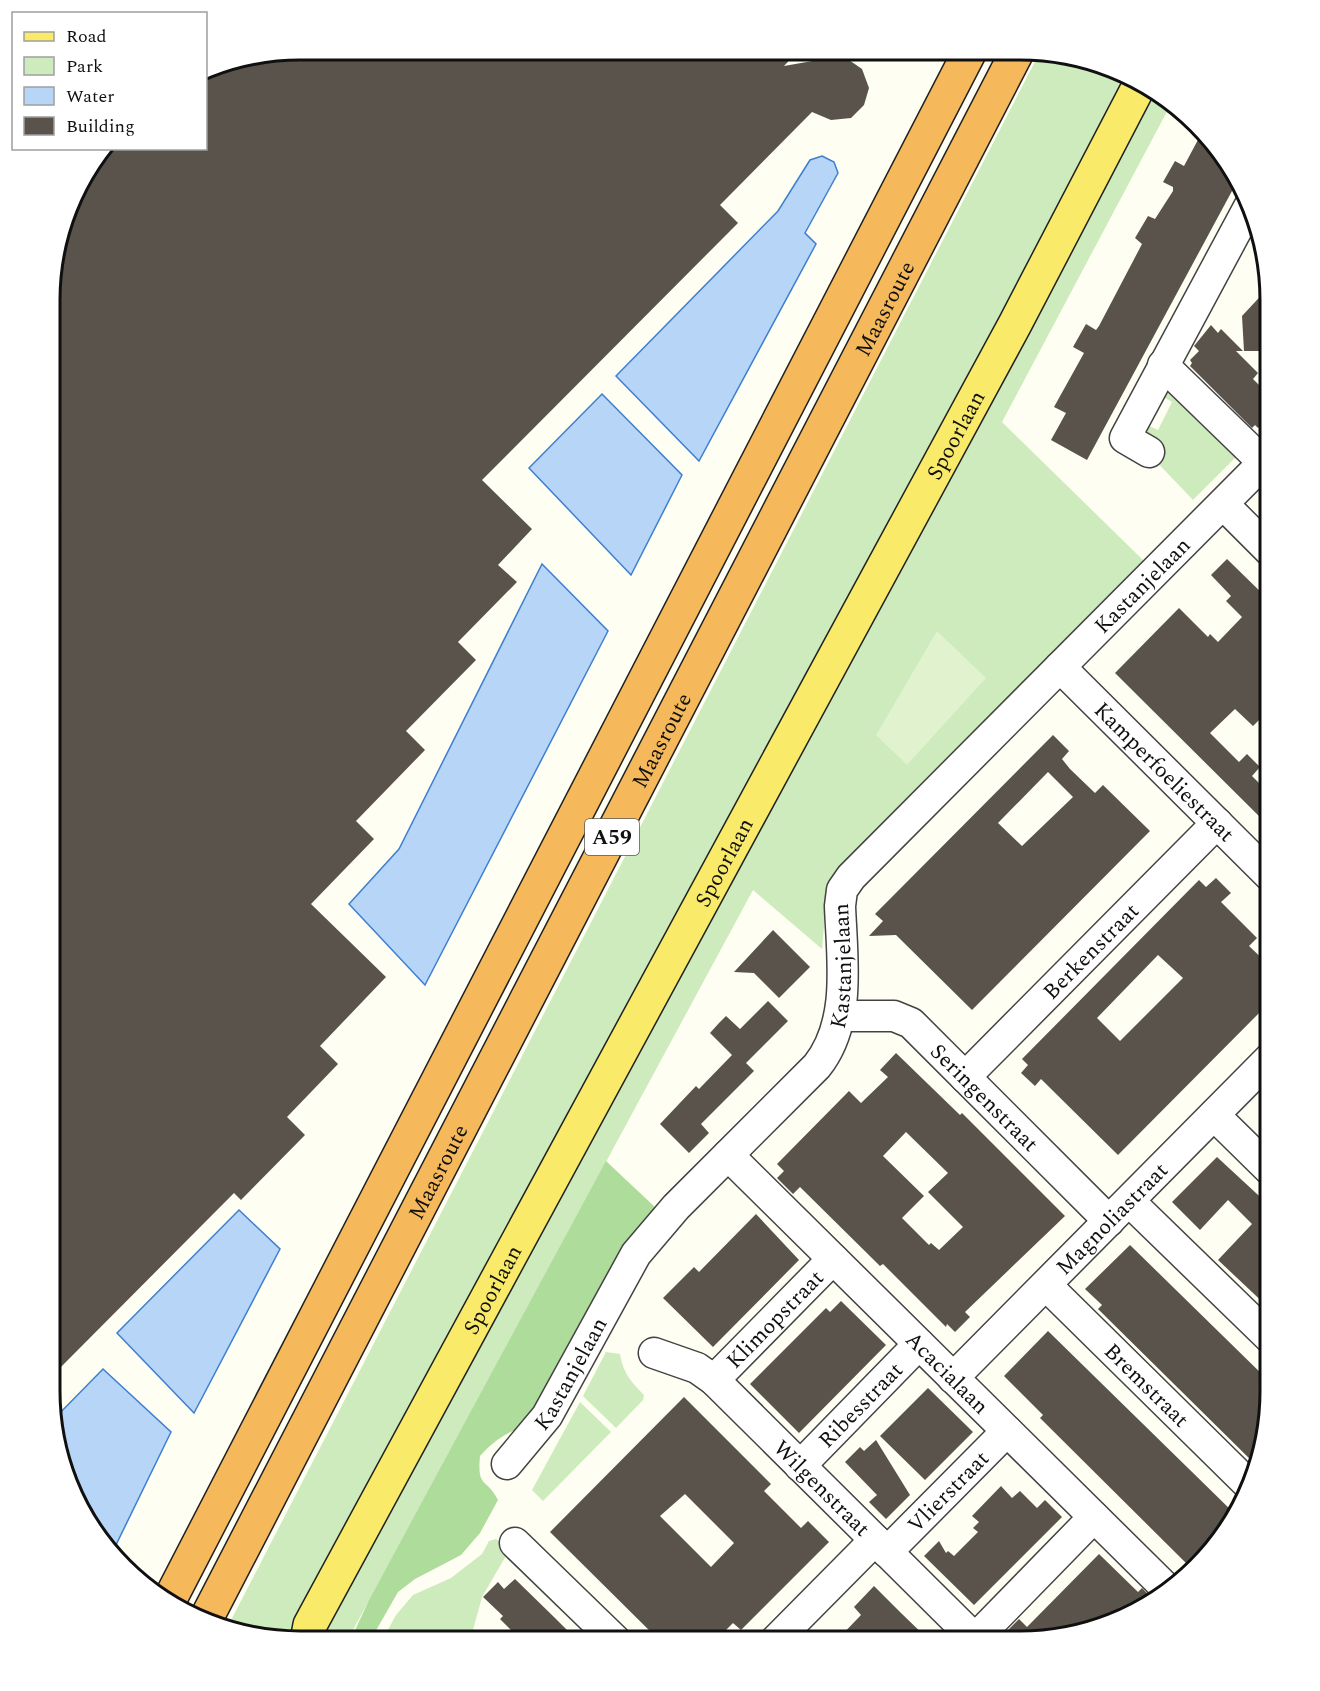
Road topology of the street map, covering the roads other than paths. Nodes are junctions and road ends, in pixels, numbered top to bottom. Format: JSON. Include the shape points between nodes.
{"nodes":[{"id":1,"x":965,"y":60,"type":"edge"},
{"id":2,"x":1013,"y":60,"type":"edge"},
{"id":3,"x":1137,"y":90,"type":"edge"},
{"id":4,"x":1244,"y":215,"type":"edge"},
{"id":5,"x":1163,"y":365,"type":"junction"},
{"id":6,"x":1149,"y":452,"type":"dead end"},
{"id":7,"x":1260,"y":453,"type":"edge"},
{"id":8,"x":1260,"y":466,"type":"edge"},
{"id":9,"x":1223,"y":504,"type":"junction"},
{"id":10,"x":1260,"y":540,"type":"edge"},
{"id":11,"x":1060,"y":667,"type":"junction"},
{"id":12,"x":1217,"y":823,"type":"junction"},
{"id":13,"x":1260,"y":866,"type":"edge"},
{"id":14,"x":841,"y":1016,"type":"junction"},
{"id":15,"x":1260,"y":1069,"type":"edge"},
{"id":16,"x":965,"y":1077,"type":"junction"},
{"id":17,"x":1214,"y":1115,"type":"junction"},
{"id":18,"x":729,"y":1155,"type":"junction"},
{"id":19,"x":1260,"y":1160,"type":"edge"},
{"id":20,"x":1119,"y":1211,"type":"junction"},
{"id":21,"x":833,"y":1259,"type":"junction"},
{"id":22,"x":1046,"y":1285,"type":"junction"},
{"id":23,"x":1260,"y":1330,"type":"edge"},
{"id":24,"x":920,"y":1344,"type":"junction"},
{"id":25,"x":654,"y":1353,"type":"dead end"},
{"id":26,"x":953,"y":1378,"type":"junction"},
{"id":27,"x":714,"y":1380,"type":"junction"},
{"id":28,"x":1007,"y":1431,"type":"junction"},
{"id":29,"x":507,"y":1464,"type":"dead end"},
{"id":30,"x":800,"y":1466,"type":"junction"},
{"id":31,"x":1243,"y":1479,"type":"edge"},
{"id":32,"x":1094,"y":1517,"type":"junction"},
{"id":33,"x":515,"y":1543,"type":"dead end"},
{"id":34,"x":881,"y":1546,"type":"junction"},
{"id":35,"x":1162,"y":1584,"type":"edge"},
{"id":36,"x":172,"y":1594,"type":"edge"},
{"id":37,"x":209,"y":1613,"type":"edge"},
{"id":38,"x":309,"y":1631,"type":"edge"},
{"id":39,"x":606,"y":1631,"type":"edge"},
{"id":40,"x":786,"y":1631,"type":"edge"},
{"id":41,"x":967,"y":1631,"type":"edge"},
{"id":42,"x":985,"y":1631,"type":"edge"}],
"edges":[{"from":1,"to":36,"type":"highway","name":"Maasroute","number":"A59"},
{"from":2,"to":37,"type":"highway","name":"Maasroute","number":"A59"},
{"from":3,"to":38,"type":"main road","name":"Spoorlaan","via":[[1015,324]]},
{"from":4,"to":5,"type":"street"},
{"from":5,"to":6,"type":"street","via":[[1125,438]]},
{"from":5,"to":7,"type":"street"},
{"from":8,"to":9,"type":"street","name":"Kastanjelaan"},
{"from":9,"to":10,"type":"street"},
{"from":9,"to":11,"type":"street","name":"Kastanjelaan"},
{"from":11,"to":12,"type":"street","name":"Kamperfoeliestraat"},
{"from":11,"to":14,"type":"street","name":"Kastanjelaan","via":[[842,890]]},
{"from":12,"to":13,"type":"street","name":"Kamperfoeliestraat"},
{"from":12,"to":16,"type":"street","name":"Berkenstraat"},
{"from":14,"to":16,"type":"street","name":"Seringenstraat","via":[[903,1018]]},
{"from":14,"to":18,"type":"street","name":"Kastanjelaan","via":[[824,1057]]},
{"from":15,"to":17,"type":"street","name":"Magnoliastraat"},
{"from":16,"to":20,"type":"street","name":"Seringenstraat"},
{"from":17,"to":19,"type":"street"},
{"from":17,"to":20,"type":"street","name":"Magnoliastraat"},
{"from":18,"to":21,"type":"street","name":"Acacialaan"},
{"from":18,"to":29,"type":"street","name":"Kastanjelaan","via":[[636,1254],[547,1416]]},
{"from":20,"to":22,"type":"street","name":"Magnoliastraat"},
{"from":20,"to":23,"type":"street","name":"Seringenstraat"},
{"from":21,"to":24,"type":"street","name":"Acacialaan"},
{"from":21,"to":27,"type":"street","name":"Klimopstraat"},
{"from":22,"to":26,"type":"street","name":"Magnoliastraat"},
{"from":22,"to":31,"type":"street","name":"Bremstraat"},
{"from":24,"to":26,"type":"street","name":"Acacialaan"},
{"from":24,"to":30,"type":"street","name":"Ribesstraat"},
{"from":25,"to":27,"type":"street","name":"Wilgenstraat","via":[[697,1368]]},
{"from":26,"to":28,"type":"street","name":"Acacialaan"},
{"from":27,"to":30,"type":"street","name":"Wilgenstraat"},
{"from":28,"to":32,"type":"street","name":"Acacialaan"},
{"from":28,"to":34,"type":"street","name":"Vlierstraat"},
{"from":30,"to":34,"type":"street","name":"Wilgenstraat"},
{"from":32,"to":35,"type":"street","name":"Acacialaan"},
{"from":32,"to":42,"type":"street"},
{"from":33,"to":39,"type":"street"},
{"from":34,"to":40,"type":"street","name":"Vlierstraat"},
{"from":34,"to":41,"type":"street","name":"Wilgenstraat"}]}
